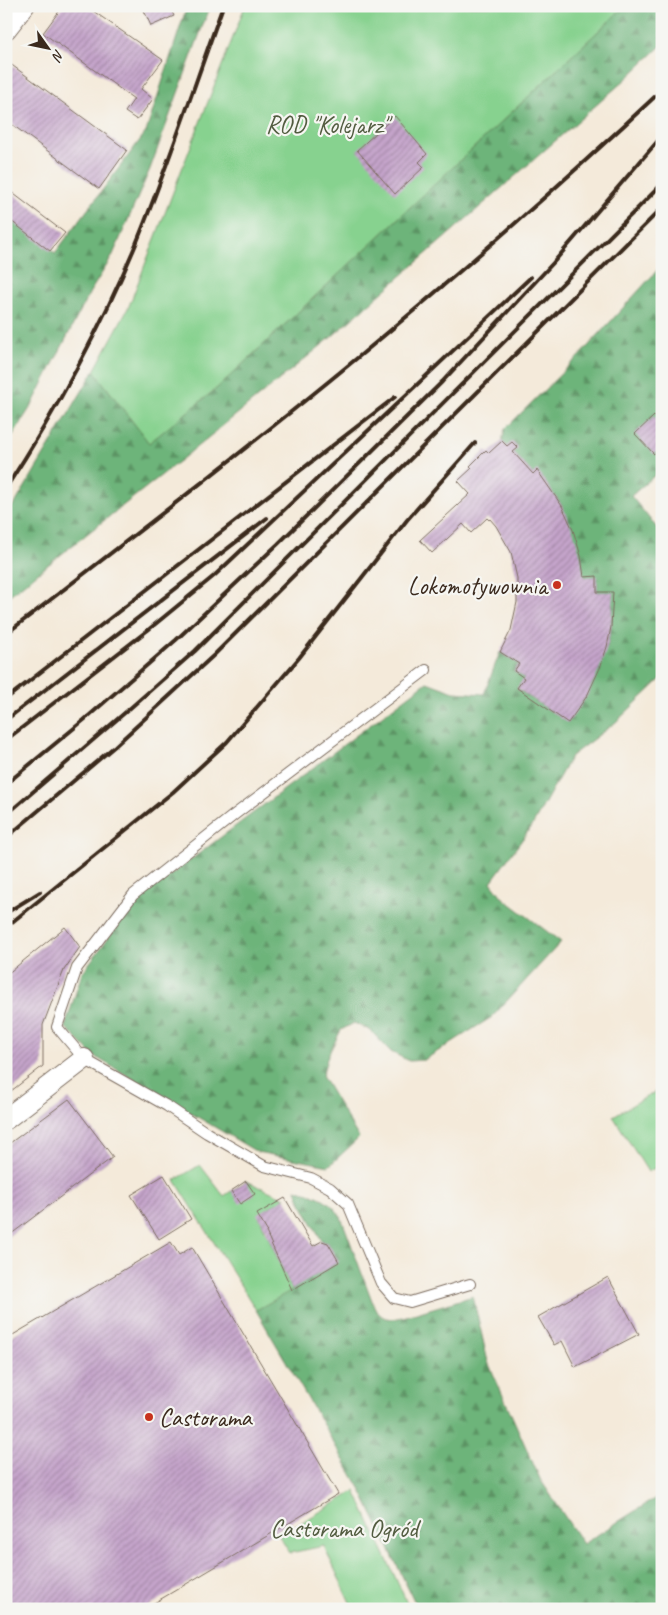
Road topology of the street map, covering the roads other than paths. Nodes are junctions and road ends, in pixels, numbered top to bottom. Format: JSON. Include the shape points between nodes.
{"nodes":[{"id":1,"x":24,"y":6,"type":"edge"},
{"id":2,"x":6,"y":29,"type":"edge"},
{"id":3,"x":426,"y":670,"type":"dead end"},
{"id":4,"x":84,"y":1058,"type":"junction"},
{"id":5,"x":6,"y":1119,"type":"edge"},
{"id":6,"x":470,"y":1284,"type":"dead end"}],
"edges":[{"from":1,"to":2,"type":"street"},
{"from":3,"to":4,"type":"lane","via":[[133,895],[77,968],[57,1027]]},
{"from":4,"to":5,"type":"street"},
{"from":4,"to":6,"type":"lane","via":[[264,1166],[311,1178],[340,1195],[348,1204],[381,1283],[394,1298],[410,1302]]}]}
